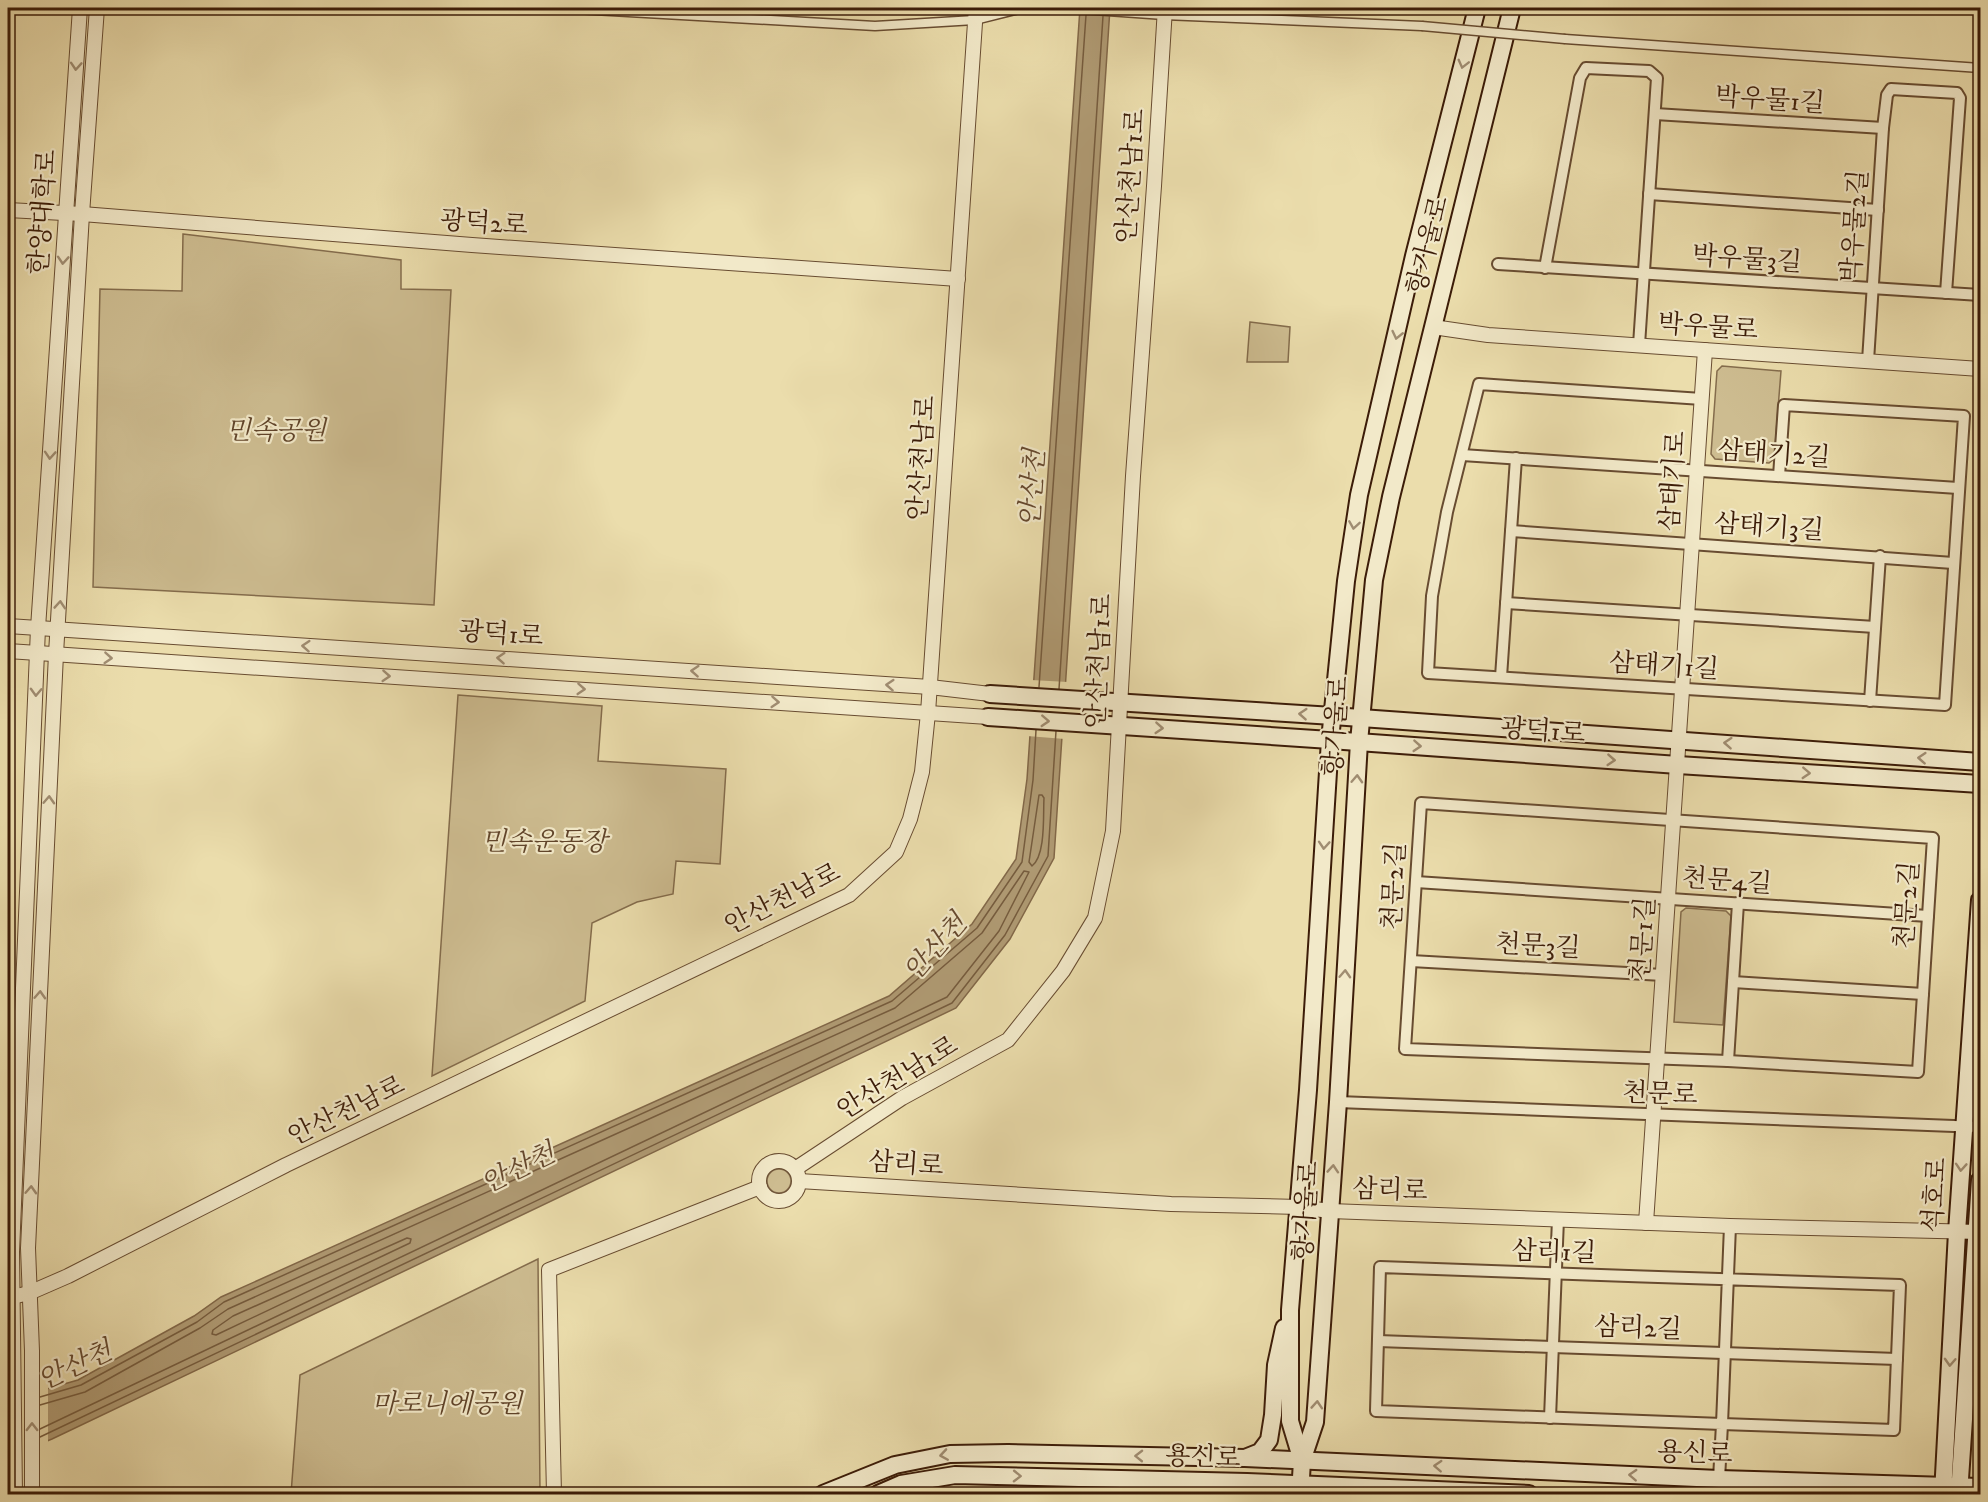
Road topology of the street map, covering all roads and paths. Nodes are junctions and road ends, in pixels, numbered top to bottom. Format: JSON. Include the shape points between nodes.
{"nodes":[{"id":1,"x":80,"y":8,"type":"edge"},
{"id":2,"x":97,"y":8,"type":"edge"},
{"id":3,"x":558,"y":8,"type":"edge"},
{"id":4,"x":1023,"y":8,"type":"edge"},
{"id":5,"x":1065,"y":8,"type":"edge"},
{"id":6,"x":1477,"y":8,"type":"edge"},
{"id":7,"x":1512,"y":8,"type":"edge"},
{"id":8,"x":1164,"y":11,"type":"edge"},
{"id":9,"x":976,"y":14,"type":"edge"},
{"id":10,"x":1980,"y":68,"type":"edge"},
{"id":11,"x":1654,"y":114,"type":"junction"},
{"id":12,"x":1883,"y":129,"type":"junction"},
{"id":13,"x":1649,"y":194,"type":"junction"},
{"id":14,"x":8,"y":210,"type":"edge"},
{"id":15,"x":1878,"y":210,"type":"junction"},
{"id":16,"x":66,"y":213,"type":"junction"},
{"id":17,"x":82,"y":214,"type":"junction"},
{"id":18,"x":1498,"y":264,"type":"dead end"},
{"id":19,"x":1545,"y":268,"type":"junction"},
{"id":20,"x":1643,"y":273,"type":"junction"},
{"id":21,"x":958,"y":279,"type":"junction"},
{"id":22,"x":1873,"y":289,"type":"junction"},
{"id":23,"x":1946,"y":293,"type":"junction"},
{"id":24,"x":1980,"y":296,"type":"edge"},
{"id":25,"x":1433,"y":327,"type":"junction"},
{"id":26,"x":1640,"y":345,"type":"junction"},
{"id":27,"x":1705,"y":350,"type":"junction"},
{"id":28,"x":1868,"y":361,"type":"junction"},
{"id":29,"x":1980,"y":369,"type":"edge"},
{"id":30,"x":1702,"y":399,"type":"junction"},
{"id":31,"x":1462,"y":455,"type":"junction"},
{"id":32,"x":1516,"y":458,"type":"junction"},
{"id":33,"x":1697,"y":470,"type":"junction"},
{"id":34,"x":1779,"y":476,"type":"junction"},
{"id":35,"x":1958,"y":488,"type":"junction"},
{"id":36,"x":1511,"y":531,"type":"junction"},
{"id":37,"x":1692,"y":543,"type":"junction"},
{"id":38,"x":1881,"y":556,"type":"junction"},
{"id":39,"x":1953,"y":563,"type":"junction"},
{"id":40,"x":1506,"y":603,"type":"junction"},
{"id":41,"x":1688,"y":615,"type":"junction"},
{"id":42,"x":8,"y":626,"type":"edge"},
{"id":43,"x":1875,"y":627,"type":"junction"},
{"id":44,"x":38,"y":628,"type":"junction"},
{"id":45,"x":58,"y":628,"type":"junction"},
{"id":46,"x":8,"y":651,"type":"edge"},
{"id":47,"x":38,"y":653,"type":"junction"},
{"id":48,"x":56,"y":654,"type":"junction"},
{"id":49,"x":1501,"y":677,"type":"junction"},
{"id":50,"x":930,"y":687,"type":"junction"},
{"id":51,"x":1683,"y":688,"type":"junction"},
{"id":52,"x":990,"y":694,"type":"joint"},
{"id":53,"x":1870,"y":700,"type":"junction"},
{"id":54,"x":1121,"y":702,"type":"junction"},
{"id":55,"x":928,"y":713,"type":"junction"},
{"id":56,"x":1333,"y":716,"type":"junction"},
{"id":57,"x":988,"y":717,"type":"joint"},
{"id":58,"x":1361,"y":718,"type":"junction"},
{"id":59,"x":1119,"y":726,"type":"junction"},
{"id":60,"x":1330,"y":740,"type":"junction"},
{"id":61,"x":1679,"y":740,"type":"junction"},
{"id":62,"x":1359,"y":742,"type":"junction"},
{"id":63,"x":1980,"y":762,"type":"edge"},
{"id":64,"x":1678,"y":765,"type":"junction"},
{"id":65,"x":1980,"y":784,"type":"edge"},
{"id":66,"x":1674,"y":821,"type":"junction"},
{"id":67,"x":1416,"y":882,"type":"junction"},
{"id":68,"x":1668,"y":898,"type":"junction"},
{"id":69,"x":1980,"y":900,"type":"edge"},
{"id":70,"x":1738,"y":903,"type":"junction"},
{"id":71,"x":1928,"y":916,"type":"junction"},
{"id":72,"x":1411,"y":961,"type":"junction"},
{"id":73,"x":1663,"y":975,"type":"junction"},
{"id":74,"x":1733,"y":982,"type":"junction"},
{"id":75,"x":1923,"y":994,"type":"junction"},
{"id":76,"x":1977,"y":1013,"type":"edge"},
{"id":77,"x":1657,"y":1058,"type":"junction"},
{"id":78,"x":1728,"y":1061,"type":"junction"},
{"id":79,"x":1338,"y":1102,"type":"junction"},
{"id":80,"x":1652,"y":1116,"type":"junction"},
{"id":81,"x":1972,"y":1126,"type":"edge"},
{"id":82,"x":797,"y":1175,"type":"junction"},
{"id":83,"x":1980,"y":1180,"type":"edge"},
{"id":84,"x":760,"y":1187,"type":"junction"},
{"id":85,"x":1299,"y":1207,"type":"junction"},
{"id":86,"x":1330,"y":1211,"type":"junction"},
{"id":87,"x":1558,"y":1220,"type":"junction"},
{"id":88,"x":1646,"y":1223,"type":"junction"},
{"id":89,"x":1730,"y":1226,"type":"junction"},
{"id":90,"x":1957,"y":1232,"type":"junction"},
{"id":91,"x":1979,"y":1232,"type":"edge"},
{"id":92,"x":1555,"y":1274,"type":"junction"},
{"id":93,"x":1728,"y":1279,"type":"junction"},
{"id":94,"x":29,"y":1293,"type":"junction"},
{"id":95,"x":9,"y":1298,"type":"edge"},
{"id":96,"x":1290,"y":1310,"type":"junction"},
{"id":97,"x":1378,"y":1341,"type":"junction"},
{"id":98,"x":1552,"y":1347,"type":"junction"},
{"id":99,"x":1725,"y":1352,"type":"junction"},
{"id":100,"x":1897,"y":1359,"type":"junction"},
{"id":101,"x":1550,"y":1418,"type":"junction"},
{"id":102,"x":1722,"y":1424,"type":"junction"},
{"id":103,"x":1245,"y":1458,"type":"junction"},
{"id":104,"x":1302,"y":1461,"type":"junction"},
{"id":105,"x":1719,"y":1479,"type":"junction"},
{"id":106,"x":1980,"y":1487,"type":"edge"},
{"id":107,"x":904,"y":1489,"type":"edge"},
{"id":108,"x":32,"y":1490,"type":"edge"},
{"id":109,"x":1300,"y":1490,"type":"edge"},
{"id":110,"x":1951,"y":1491,"type":"edge"},
{"id":111,"x":15,"y":1493,"type":"edge"},
{"id":112,"x":554,"y":1494,"type":"edge"},
{"id":113,"x":823,"y":1494,"type":"edge"},
{"id":114,"x":878,"y":1494,"type":"edge"},
{"id":115,"x":1529,"y":1494,"type":"edge"}],
"edges":[{"from":1,"to":16,"type":"street","name":"한양대학로","one_way":true},
{"from":2,"to":17,"type":"street","name":"한양대학로"},
{"from":3,"to":9,"type":"street","via":[[875,26]]},
{"from":4,"to":9,"type":"street"},
{"from":5,"to":8,"type":"street","via":[[1146,14]]},
{"from":6,"to":56,"type":"main road","name":"항가울로","one_way":true,"via":[[1359,495]]},
{"from":7,"to":25,"type":"main road","name":"항가울로"},
{"from":8,"to":10,"type":"street","bridge":true,"via":[[1422,26]]},
{"from":8,"to":54,"type":"street","name":"안산천남1로"},
{"from":9,"to":21,"type":"street","name":"안산천남로"},
{"from":11,"to":12,"type":"street","name":"박우물1길"},
{"from":11,"to":13,"type":"street"},
{"from":11,"to":19,"type":"street","via":[[1657,78],[1649,71],[1586,68],[1580,78]]},
{"from":12,"to":15,"type":"street","name":"박우물2길"},
{"from":12,"to":23,"type":"street","name":"박우물2길","via":[[1891,89],[1957,93],[1960,98]]},
{"from":13,"to":15,"type":"street"},
{"from":13,"to":20,"type":"street"},
{"from":14,"to":16,"type":"street","name":"광덕2로"},
{"from":15,"to":22,"type":"street","name":"박우물2길"},
{"from":16,"to":17,"type":"street","name":"광덕2로"},
{"from":16,"to":44,"type":"street","name":"한양대학로","one_way":true},
{"from":17,"to":21,"type":"street","name":"광덕2로"},
{"from":45,"to":17,"type":"street","name":"한양대학로","one_way":true},
{"from":18,"to":19,"type":"street","name":"박우물3길"},
{"from":19,"to":20,"type":"street","name":"박우물3길"},
{"from":20,"to":22,"type":"street","name":"박우물3길"},
{"from":20,"to":26,"type":"street"},
{"from":21,"to":50,"type":"street","name":"안산천남로"},
{"from":22,"to":23,"type":"street","name":"박우물3길"},
{"from":22,"to":28,"type":"street","name":"박우물2길"},
{"from":23,"to":24,"type":"street","name":"박우물3길"},
{"from":25,"to":26,"type":"street","name":"박우물로","via":[[1488,335]]},
{"from":25,"to":58,"type":"main road","name":"항가울로","via":[[1374,580]]},
{"from":26,"to":27,"type":"street","name":"박우물로"},
{"from":27,"to":28,"type":"street","name":"박우물로"},
{"from":27,"to":30,"type":"street","name":"삼태기로"},
{"from":28,"to":29,"type":"street","name":"박우물로"},
{"from":30,"to":31,"type":"street","name":"삼태기1길","via":[[1479,384]]},
{"from":30,"to":33,"type":"street","name":"삼태기로"},
{"from":31,"to":32,"type":"street","name":"삼태기2길"},
{"from":31,"to":49,"type":"street","name":"삼태기1길","via":[[1432,596],[1428,673]]},
{"from":32,"to":33,"type":"street","name":"삼태기2길"},
{"from":32,"to":36,"type":"street"},
{"from":33,"to":34,"type":"street","name":"삼태기2길"},
{"from":33,"to":37,"type":"street","name":"삼태기로"},
{"from":34,"to":35,"type":"street","name":"삼태기2길"},
{"from":34,"to":35,"type":"street","name":"삼태기1길","via":[[1784,405],[1964,416]]},
{"from":35,"to":39,"type":"street","name":"삼태기1길"},
{"from":36,"to":37,"type":"street","name":"삼태기3길"},
{"from":36,"to":40,"type":"street"},
{"from":37,"to":38,"type":"street","name":"삼태기3길"},
{"from":37,"to":41,"type":"street","name":"삼태기로"},
{"from":38,"to":39,"type":"street","name":"삼태기3길"},
{"from":38,"to":43,"type":"street"},
{"from":39,"to":53,"type":"street","name":"삼태기1길","via":[[1945,705]]},
{"from":40,"to":41,"type":"street"},
{"from":40,"to":49,"type":"street"},
{"from":41,"to":43,"type":"street"},
{"from":41,"to":51,"type":"street","name":"삼태기로"},
{"from":42,"to":44,"type":"street","name":"광덕1로"},
{"from":43,"to":53,"type":"street"},
{"from":44,"to":45,"type":"street","name":"광덕1로"},
{"from":44,"to":47,"type":"street","name":"한양대학로"},
{"from":45,"to":48,"type":"street","name":"한양대학로"},
{"from":50,"to":45,"type":"street","name":"광덕1로","one_way":true},
{"from":46,"to":47,"type":"street","name":"광덕1로"},
{"from":47,"to":48,"type":"street","name":"광덕1로"},
{"from":47,"to":95,"type":"street","name":"한양대학로","one_way":true},
{"from":48,"to":55,"type":"street","name":"광덕1로","one_way":true},
{"from":94,"to":48,"type":"street","name":"한양대학로","one_way":true},
{"from":49,"to":51,"type":"street","name":"삼태기1길"},
{"from":50,"to":52,"type":"street","name":"광덕1로"},
{"from":50,"to":55,"type":"street","name":"안산천남로"},
{"from":51,"to":53,"type":"street","name":"삼태기1길"},
{"from":51,"to":61,"type":"street","name":"삼태기로"},
{"from":52,"to":54,"type":"main road","name":"광덕1로"},
{"from":56,"to":54,"type":"main road","name":"광덕1로","one_way":true},
{"from":54,"to":59,"type":"street","name":"안산천남1로"},
{"from":55,"to":57,"type":"street","name":"광덕1로"},
{"from":55,"to":94,"type":"street","name":"안산천남로","via":[[922,772],[910,819],[896,852],[849,895]]},
{"from":56,"to":58,"type":"main road","name":"광덕1로"},
{"from":56,"to":60,"type":"main road","name":"항가울로"},
{"from":57,"to":59,"type":"main road","name":"광덕1로","one_way":true},
{"from":58,"to":61,"type":"main road","name":"광덕1로"},
{"from":58,"to":62,"type":"main road","name":"항가울로"},
{"from":59,"to":60,"type":"main road","name":"광덕1로","one_way":true},
{"from":59,"to":82,"type":"street","name":"안산천남1로","via":[[1113,831],[1095,918],[1064,971],[1008,1040],[902,1098]]},
{"from":60,"to":62,"type":"main road","name":"광덕1로"},
{"from":60,"to":85,"type":"main road","name":"항가울로","one_way":true},
{"from":63,"to":61,"type":"main road","name":"광덕1로","one_way":true},
{"from":61,"to":64,"type":"street","name":"삼태기로"},
{"from":62,"to":64,"type":"main road","name":"광덕1로","one_way":true},
{"from":79,"to":62,"type":"main road","name":"항가울로","one_way":true},
{"from":64,"to":65,"type":"main road","name":"광덕1로","one_way":true},
{"from":64,"to":66,"type":"street","name":"천문1길"},
{"from":66,"to":67,"type":"street","name":"천문2길","via":[[1421,803]]},
{"from":66,"to":68,"type":"street","name":"천문1길"},
{"from":66,"to":71,"type":"street","name":"천문2길","via":[[1933,838]]},
{"from":67,"to":68,"type":"street","name":"천문4길"},
{"from":67,"to":72,"type":"street","name":"천문2길"},
{"from":68,"to":70,"type":"street","name":"천문4길"},
{"from":68,"to":73,"type":"street","name":"천문1길"},
{"from":69,"to":76,"type":"main road","name":"석호로"},
{"from":70,"to":71,"type":"street","name":"천문4길"},
{"from":70,"to":74,"type":"street"},
{"from":71,"to":75,"type":"street","name":"천문2길"},
{"from":72,"to":73,"type":"street","name":"천문3길"},
{"from":72,"to":77,"type":"street","name":"천문2길","via":[[1405,1049]]},
{"from":73,"to":77,"type":"street","name":"천문1길"},
{"from":74,"to":75,"type":"street"},
{"from":74,"to":78,"type":"street"},
{"from":75,"to":78,"type":"street","name":"천문2길","via":[[1917,1072]]},
{"from":76,"to":81,"type":"main road","name":"석호로"},
{"from":77,"to":78,"type":"street","name":"천문2길"},
{"from":77,"to":80,"type":"street","name":"천문1길"},
{"from":79,"to":80,"type":"street","name":"천문로"},
{"from":86,"to":79,"type":"main road","name":"항가울로","one_way":true},
{"from":80,"to":81,"type":"street","name":"천문로"},
{"from":80,"to":88,"type":"street","name":"천문1길"},
{"from":81,"to":90,"type":"main road","name":"석호로","one_way":true},
{"from":82,"to":84,"type":"street","via":[[786,1162],[768,1164],[760,1174]]},
{"from":82,"to":84,"type":"street","via":[[795,1193],[784,1200],[772,1200]]},
{"from":82,"to":85,"type":"street","name":"삼리로","via":[[1171,1204]]},
{"from":83,"to":91,"type":"main road","name":"석호로"},
{"from":84,"to":112,"type":"street","via":[[549,1270]]},
{"from":85,"to":86,"type":"street","name":"삼리로"},
{"from":85,"to":96,"type":"main road","name":"항가울로"},
{"from":86,"to":87,"type":"street","name":"삼리로"},
{"from":104,"to":86,"type":"main road","name":"항가울로","one_way":true,"via":[[1316,1422]]},
{"from":87,"to":88,"type":"street","name":"삼리로"},
{"from":87,"to":92,"type":"street"},
{"from":88,"to":89,"type":"street","name":"삼리로"},
{"from":89,"to":90,"type":"street","name":"삼리로"},
{"from":89,"to":93,"type":"street"},
{"from":90,"to":91,"type":"street","name":"삼리로"},
{"from":90,"to":110,"type":"main road","name":"석호로","one_way":true},
{"from":91,"to":110,"type":"main road","name":"석호로"},
{"from":92,"to":93,"type":"street","name":"삼리1길"},
{"from":92,"to":97,"type":"street","name":"삼리1길","via":[[1380,1267]]},
{"from":92,"to":98,"type":"street"},
{"from":93,"to":99,"type":"street"},
{"from":93,"to":100,"type":"street","name":"삼리1길","via":[[1900,1285]]},
{"from":94,"to":95,"type":"street","name":"안산천남로"},
{"from":108,"to":94,"type":"street","name":"한양대학로","one_way":true},
{"from":95,"to":111,"type":"street","name":"한양대학로","via":[[15,1356]]},
{"from":96,"to":103,"type":"main road","via":[[1279,1348],[1269,1440],[1260,1452]]},
{"from":96,"to":104,"type":"main road","name":"항가울로","via":[[1290,1421]]},
{"from":97,"to":98,"type":"street","name":"삼리2길"},
{"from":97,"to":101,"type":"street","name":"삼리1길","via":[[1376,1411]]},
{"from":98,"to":99,"type":"street","name":"삼리2길"},
{"from":98,"to":101,"type":"street"},
{"from":99,"to":100,"type":"street","name":"삼리2길"},
{"from":99,"to":102,"type":"street"},
{"from":100,"to":102,"type":"street","name":"삼리1길","via":[[1894,1430]]},
{"from":101,"to":102,"type":"street","name":"삼리1길"},
{"from":102,"to":105,"type":"street"},
{"from":103,"to":104,"type":"main road","name":"용신로"},
{"from":103,"to":113,"type":"main road","name":"용신로","one_way":true,"via":[[950,1454],[894,1465]]},
{"from":105,"to":104,"type":"main road","name":"용신로","one_way":true},
{"from":104,"to":109,"type":"main road","name":"항가울로"},
{"from":105,"to":110,"type":"main road","name":"용신로"},
{"from":106,"to":110,"type":"main road","name":"용신로"},
{"from":107,"to":109,"type":"main road","name":"용신로","one_way":true,"via":[[955,1475]]},
{"from":107,"to":114,"type":"main road","name":"용신로"},
{"from":109,"to":115,"type":"main road","name":"용신로"}]}
